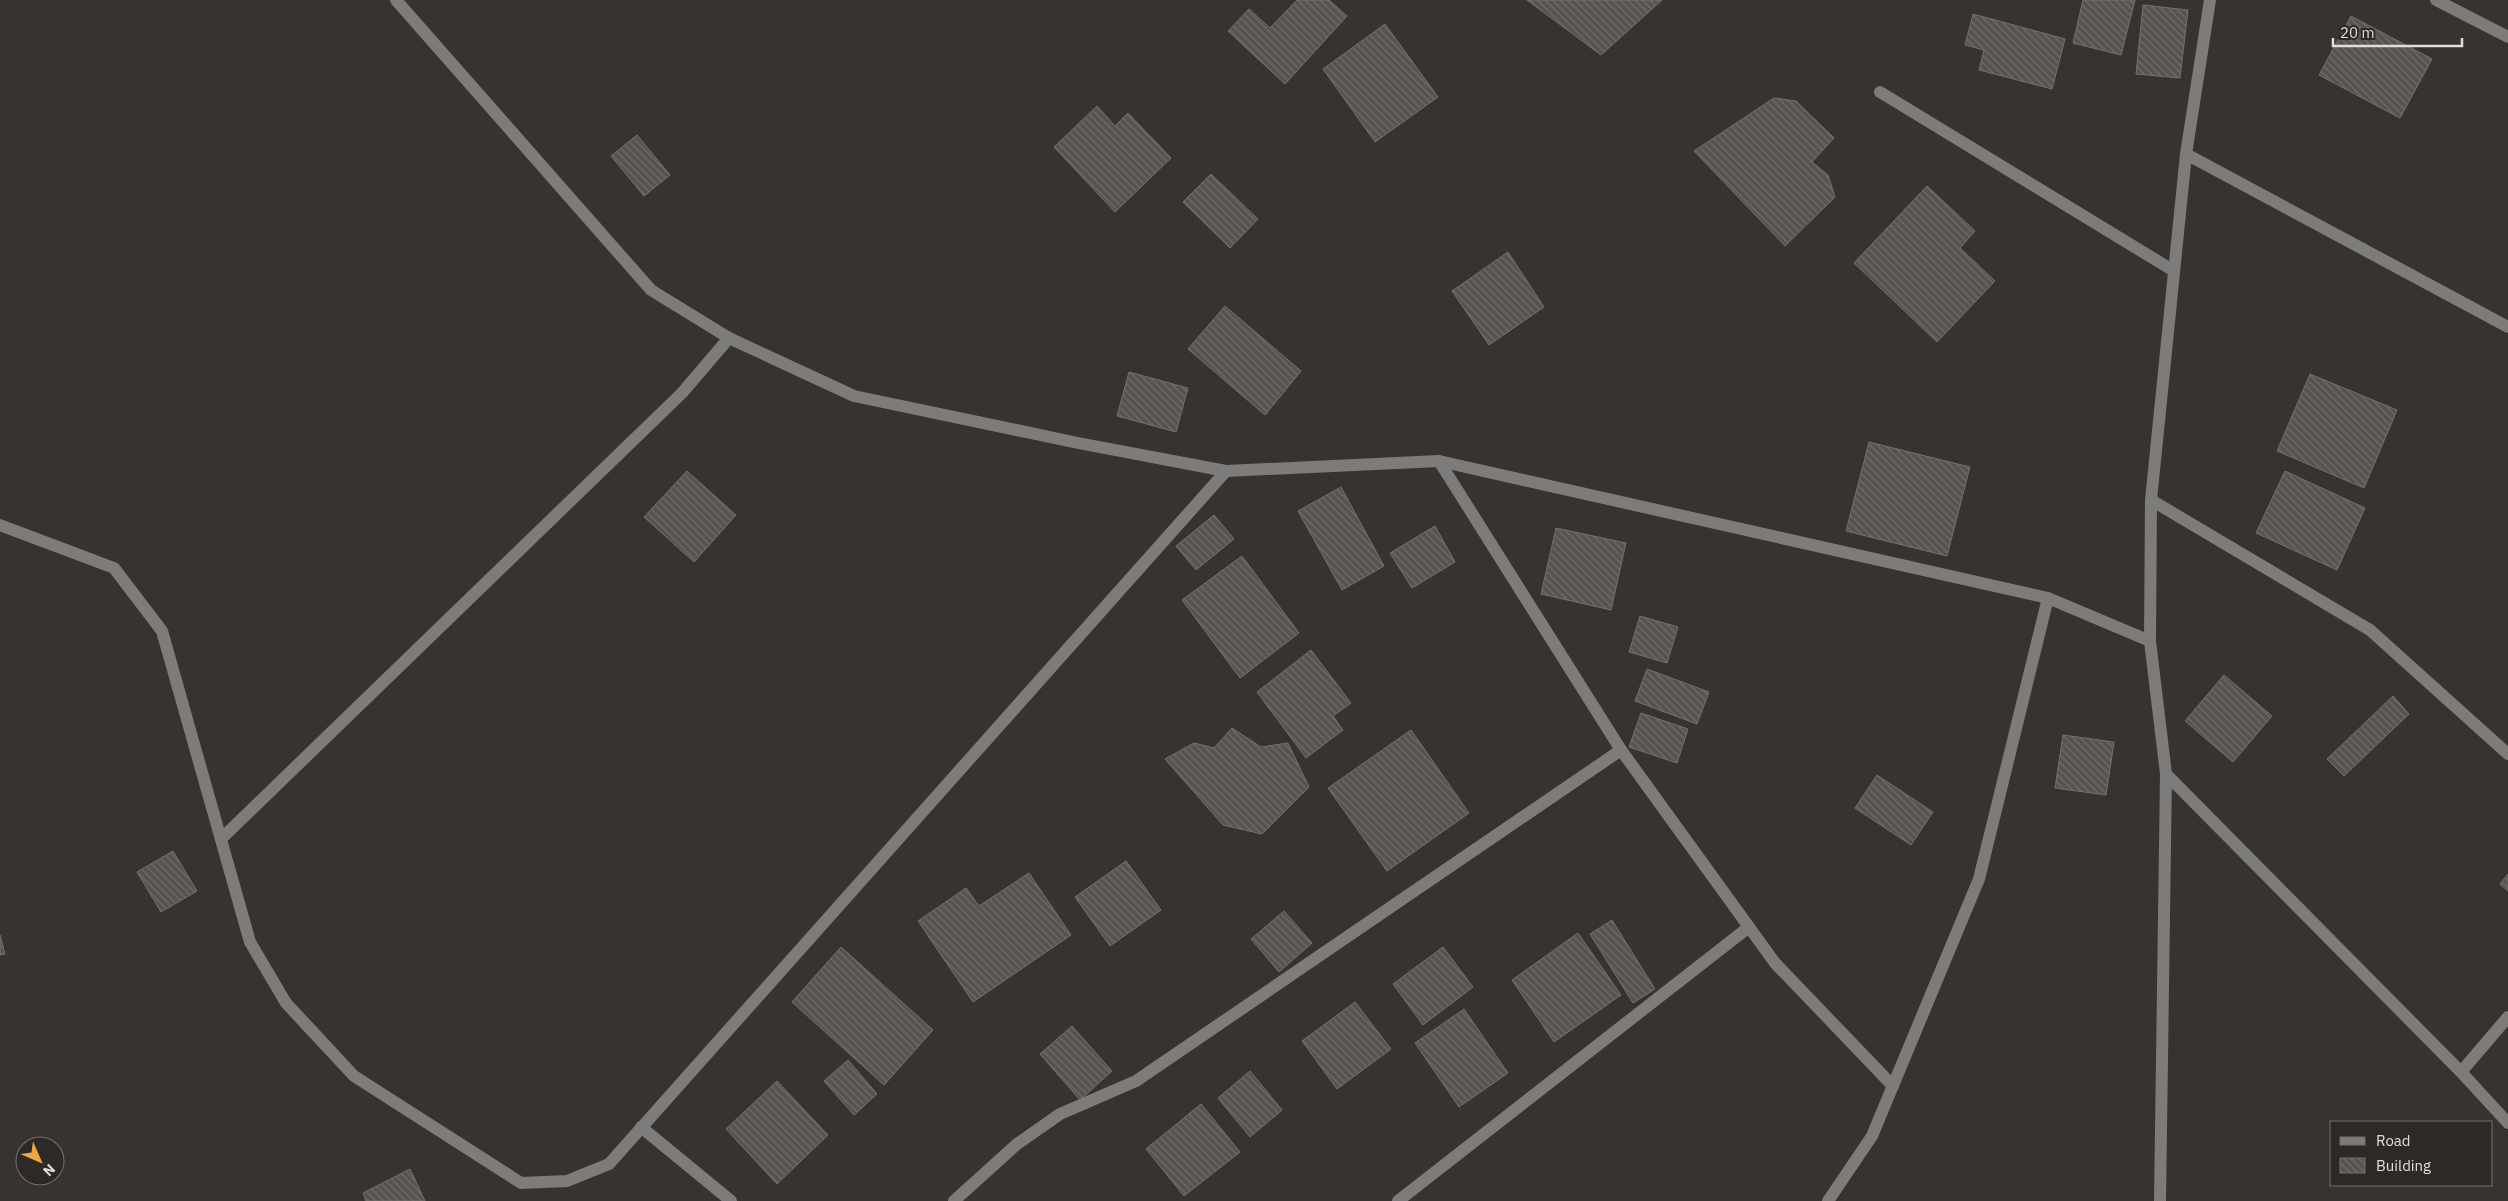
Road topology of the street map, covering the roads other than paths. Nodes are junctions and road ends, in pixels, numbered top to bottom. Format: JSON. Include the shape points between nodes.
{"nodes":[{"id":1,"x":396,"y":0,"type":"edge"},
{"id":2,"x":2210,"y":0,"type":"edge"},
{"id":3,"x":2436,"y":0,"type":"edge"},
{"id":4,"x":2508,"y":38,"type":"edge"},
{"id":5,"x":1880,"y":92,"type":"dead end"},
{"id":6,"x":2186,"y":154,"type":"junction"},
{"id":7,"x":2174,"y":271,"type":"junction"},
{"id":8,"x":2508,"y":327,"type":"edge"},
{"id":9,"x":729,"y":338,"type":"junction"},
{"id":10,"x":1439,"y":461,"type":"junction"},
{"id":11,"x":1226,"y":471,"type":"junction"},
{"id":12,"x":2151,"y":500,"type":"junction"},
{"id":13,"x":0,"y":525,"type":"edge"},
{"id":14,"x":2048,"y":598,"type":"junction"},
{"id":15,"x":2150,"y":641,"type":"junction"},
{"id":16,"x":1621,"y":750,"type":"junction"},
{"id":17,"x":2508,"y":754,"type":"edge"},
{"id":18,"x":2166,"y":774,"type":"junction"},
{"id":19,"x":221,"y":839,"type":"junction"},
{"id":20,"x":1749,"y":926,"type":"junction"},
{"id":21,"x":2508,"y":1017,"type":"edge"},
{"id":22,"x":2461,"y":1072,"type":"junction"},
{"id":23,"x":1893,"y":1086,"type":"junction"},
{"id":24,"x":2508,"y":1123,"type":"edge"},
{"id":25,"x":641,"y":1127,"type":"junction"},
{"id":26,"x":731,"y":1201,"type":"edge"},
{"id":27,"x":954,"y":1201,"type":"edge"},
{"id":28,"x":1398,"y":1201,"type":"edge"},
{"id":29,"x":1828,"y":1201,"type":"edge"},
{"id":30,"x":2160,"y":1201,"type":"edge"}],
"edges":[{"from":1,"to":9,"type":"street","via":[[651,290]]},
{"from":2,"to":6,"type":"street"},
{"from":3,"to":4,"type":"street"},
{"from":5,"to":7,"type":"street"},
{"from":6,"to":7,"type":"street"},
{"from":6,"to":8,"type":"street"},
{"from":7,"to":12,"type":"street"},
{"from":9,"to":11,"type":"street","via":[[854,396]]},
{"from":9,"to":19,"type":"street","via":[[682,393]]},
{"from":10,"to":11,"type":"street"},
{"from":10,"to":14,"type":"street"},
{"from":10,"to":16,"type":"street"},
{"from":11,"to":25,"type":"street"},
{"from":12,"to":15,"type":"street"},
{"from":12,"to":17,"type":"street","via":[[2370,630]]},
{"from":13,"to":19,"type":"street","via":[[114,568],[162,631]]},
{"from":14,"to":15,"type":"street"},
{"from":14,"to":23,"type":"street","via":[[1980,880]]},
{"from":15,"to":18,"type":"street"},
{"from":16,"to":20,"type":"street"},
{"from":16,"to":27,"type":"street","via":[[1136,1082],[1060,1114],[1017,1144]]},
{"from":18,"to":22,"type":"street"},
{"from":18,"to":30,"type":"street"},
{"from":19,"to":25,"type":"street","via":[[250,942],[286,1003],[354,1076],[521,1183],[567,1181],[609,1164]]},
{"from":20,"to":23,"type":"street","via":[[1775,963]]},
{"from":20,"to":28,"type":"street"},
{"from":21,"to":22,"type":"street"},
{"from":22,"to":24,"type":"street"},
{"from":23,"to":29,"type":"street","via":[[1872,1136]]},
{"from":25,"to":26,"type":"street"}]}
